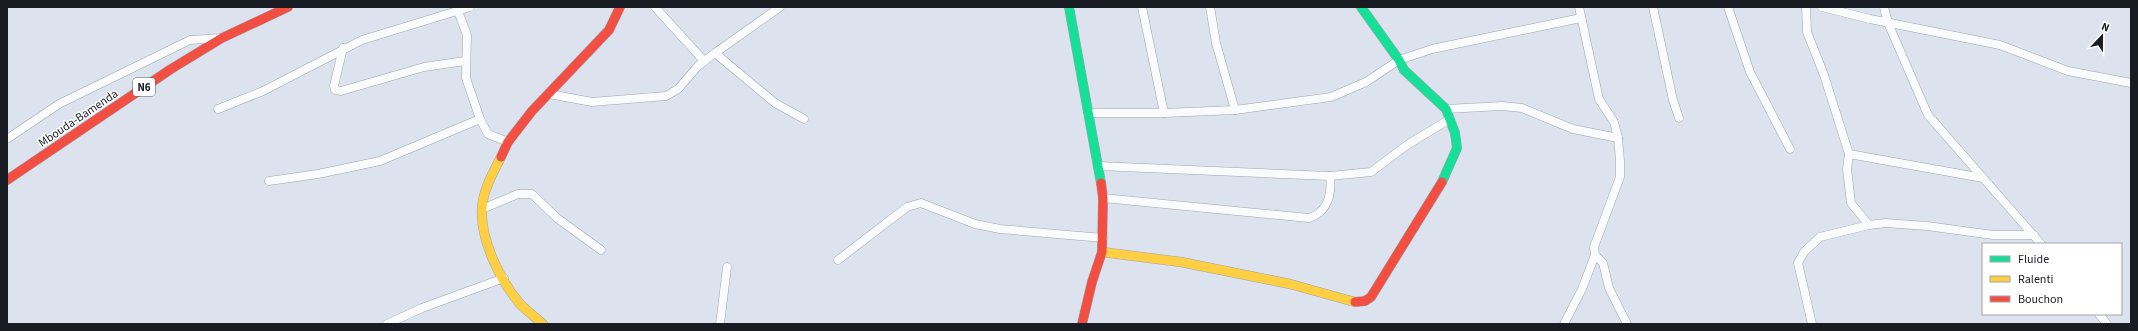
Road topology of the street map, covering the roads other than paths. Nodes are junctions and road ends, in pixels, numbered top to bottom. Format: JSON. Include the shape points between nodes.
{"nodes":[{"id":1,"x":288,"y":7,"type":"edge"},
{"id":2,"x":470,"y":7,"type":"edge"},
{"id":3,"x":622,"y":7,"type":"edge"},
{"id":4,"x":655,"y":7,"type":"edge"},
{"id":5,"x":780,"y":7,"type":"edge"},
{"id":6,"x":1069,"y":7,"type":"edge"},
{"id":7,"x":1142,"y":7,"type":"edge"},
{"id":8,"x":1210,"y":7,"type":"edge"},
{"id":9,"x":1362,"y":7,"type":"edge"},
{"id":10,"x":1579,"y":7,"type":"edge"},
{"id":11,"x":1653,"y":7,"type":"edge"},
{"id":12,"x":1728,"y":7,"type":"edge"},
{"id":13,"x":1806,"y":7,"type":"edge"},
{"id":14,"x":1822,"y":7,"type":"edge"},
{"id":15,"x":1884,"y":7,"type":"edge"},
{"id":16,"x":458,"y":11,"type":"junction"},
{"id":17,"x":1581,"y":18,"type":"junction"},
{"id":18,"x":1888,"y":23,"type":"junction"},
{"id":19,"x":222,"y":38,"type":"junction"},
{"id":20,"x":343,"y":48,"type":"junction"},
{"id":21,"x":715,"y":53,"type":"junction"},
{"id":22,"x":704,"y":60,"type":"junction"},
{"id":23,"x":1399,"y":60,"type":"junction"},
{"id":24,"x":465,"y":61,"type":"junction"},
{"id":25,"x":2131,"y":83,"type":"edge"},
{"id":26,"x":548,"y":94,"type":"junction"},
{"id":27,"x":218,"y":109,"type":"dead end"},
{"id":28,"x":1446,"y":109,"type":"junction"},
{"id":29,"x":1235,"y":110,"type":"junction"},
{"id":30,"x":1088,"y":113,"type":"junction"},
{"id":31,"x":1164,"y":113,"type":"junction"},
{"id":32,"x":1679,"y":118,"type":"dead end"},
{"id":33,"x":480,"y":119,"type":"junction"},
{"id":34,"x":804,"y":119,"type":"dead end"},
{"id":35,"x":1450,"y":119,"type":"junction"},
{"id":36,"x":1618,"y":138,"type":"junction"},
{"id":37,"x":7,"y":139,"type":"edge"},
{"id":38,"x":508,"y":142,"type":"junction"},
{"id":39,"x":1790,"y":148,"type":"dead end"},
{"id":40,"x":1849,"y":154,"type":"junction"},
{"id":41,"x":1098,"y":166,"type":"junction"},
{"id":42,"x":1330,"y":176,"type":"junction"},
{"id":43,"x":1983,"y":178,"type":"junction"},
{"id":44,"x":7,"y":180,"type":"edge"},
{"id":45,"x":269,"y":181,"type":"dead end"},
{"id":46,"x":1103,"y":198,"type":"junction"},
{"id":47,"x":482,"y":209,"type":"junction"},
{"id":48,"x":1869,"y":225,"type":"junction"},
{"id":49,"x":2034,"y":235,"type":"junction"},
{"id":50,"x":1103,"y":238,"type":"junction"},
{"id":51,"x":2040,"y":243,"type":"edge"},
{"id":52,"x":601,"y":250,"type":"dead end"},
{"id":53,"x":1102,"y":252,"type":"junction"},
{"id":54,"x":1595,"y":255,"type":"junction"},
{"id":55,"x":838,"y":260,"type":"dead end"},
{"id":56,"x":727,"y":267,"type":"dead end"},
{"id":57,"x":504,"y":278,"type":"junction"},
{"id":58,"x":2100,"y":315,"type":"edge"},
{"id":59,"x":537,"y":323,"type":"edge"},
{"id":60,"x":387,"y":324,"type":"edge"},
{"id":61,"x":720,"y":324,"type":"edge"},
{"id":62,"x":1082,"y":324,"type":"edge"},
{"id":63,"x":1564,"y":324,"type":"edge"},
{"id":64,"x":1627,"y":324,"type":"edge"},
{"id":65,"x":1812,"y":324,"type":"edge"},
{"id":66,"x":2107,"y":324,"type":"edge"}],
"edges":[{"from":1,"to":19,"type":"main road","name":"Mbouda-Bamenda","number":"N6"},
{"from":2,"to":16,"type":"street"},
{"from":3,"to":26,"type":"main road","via":[[609,30]]},
{"from":4,"to":22,"type":"street"},
{"from":5,"to":21,"type":"street"},
{"from":6,"to":30,"type":"main road"},
{"from":7,"to":31,"type":"street"},
{"from":8,"to":29,"type":"street","via":[[1216,43]]},
{"from":9,"to":23,"type":"main road"},
{"from":10,"to":17,"type":"street"},
{"from":11,"to":32,"type":"street"},
{"from":12,"to":39,"type":"street","via":[[1750,72]]},
{"from":13,"to":40,"type":"street","via":[[1808,32],[1827,82]]},
{"from":14,"to":18,"type":"street"},
{"from":15,"to":18,"type":"street"},
{"from":16,"to":20,"type":"street"},
{"from":16,"to":24,"type":"street","via":[[466,35]]},
{"from":17,"to":23,"type":"street","via":[[1432,49]]},
{"from":17,"to":36,"type":"street","via":[[1600,99],[1614,122]]},
{"from":18,"to":25,"type":"street","via":[[2000,45],[2068,71]]},
{"from":18,"to":43,"type":"street","via":[[1928,115]]},
{"from":19,"to":37,"type":"street","via":[[190,40],[42,113]]},
{"from":19,"to":44,"type":"main road","name":"Mbouda-Bamenda","number":"N6","via":[[171,69]]},
{"from":20,"to":24,"type":"street","via":[[334,86],[335,90],[342,91],[424,67]]},
{"from":20,"to":27,"type":"street","via":[[263,91]]},
{"from":21,"to":22,"type":"street"},
{"from":21,"to":34,"type":"street","via":[[775,103]]},
{"from":22,"to":26,"type":"street","via":[[678,89],[666,96],[592,102]]},
{"from":23,"to":28,"type":"main road","via":[[1404,70]]},
{"from":23,"to":29,"type":"street","via":[[1366,82],[1331,96],[1305,102]]},
{"from":24,"to":33,"type":"street","via":[[466,78]]},
{"from":26,"to":38,"type":"main road"},
{"from":28,"to":35,"type":"main road"},
{"from":28,"to":36,"type":"street","via":[[1502,106],[1522,108],[1573,128]]},
{"from":29,"to":31,"type":"street"},
{"from":30,"to":31,"type":"street"},
{"from":30,"to":41,"type":"main road"},
{"from":33,"to":38,"type":"street","via":[[488,134]]},
{"from":33,"to":45,"type":"street","via":[[380,161]]},
{"from":35,"to":42,"type":"street","via":[[1412,141],[1371,172]]},
{"from":35,"to":53,"type":"main road","via":[[1457,148],[1439,190],[1371,297],[1365,301],[1356,302],[1290,284],[1181,262]]},
{"from":36,"to":54,"type":"street","via":[[1620,177],[1594,247]]},
{"from":38,"to":47,"type":"main road","via":[[491,178]]},
{"from":40,"to":43,"type":"street"},
{"from":40,"to":48,"type":"street","via":[[1847,170],[1851,203]]},
{"from":41,"to":42,"type":"street"},
{"from":41,"to":46,"type":"main road"},
{"from":42,"to":46,"type":"street","via":[[1331,197],[1322,210],[1308,218]]},
{"from":43,"to":49,"type":"street"},
{"from":46,"to":50,"type":"main road"},
{"from":47,"to":52,"type":"street","via":[[518,194],[532,194],[558,218]]},
{"from":47,"to":57,"type":"main road","via":[[486,238]]},
{"from":48,"to":49,"type":"street","via":[[1927,226],[1993,235]]},
{"from":48,"to":65,"type":"street","via":[[1820,237],[1804,252],[1798,263]]},
{"from":49,"to":51,"type":"street"},
{"from":50,"to":53,"type":"main road"},
{"from":50,"to":55,"type":"street","via":[[1000,229],[975,224],[921,203],[908,207]]},
{"from":53,"to":62,"type":"main road"},
{"from":54,"to":63,"type":"street","via":[[1582,289]]},
{"from":54,"to":64,"type":"street","via":[[1603,263],[1610,288]]},
{"from":56,"to":61,"type":"street"},
{"from":57,"to":59,"type":"main road","via":[[519,302]]},
{"from":57,"to":60,"type":"street","via":[[422,308]]},
{"from":58,"to":66,"type":"street"}]}
